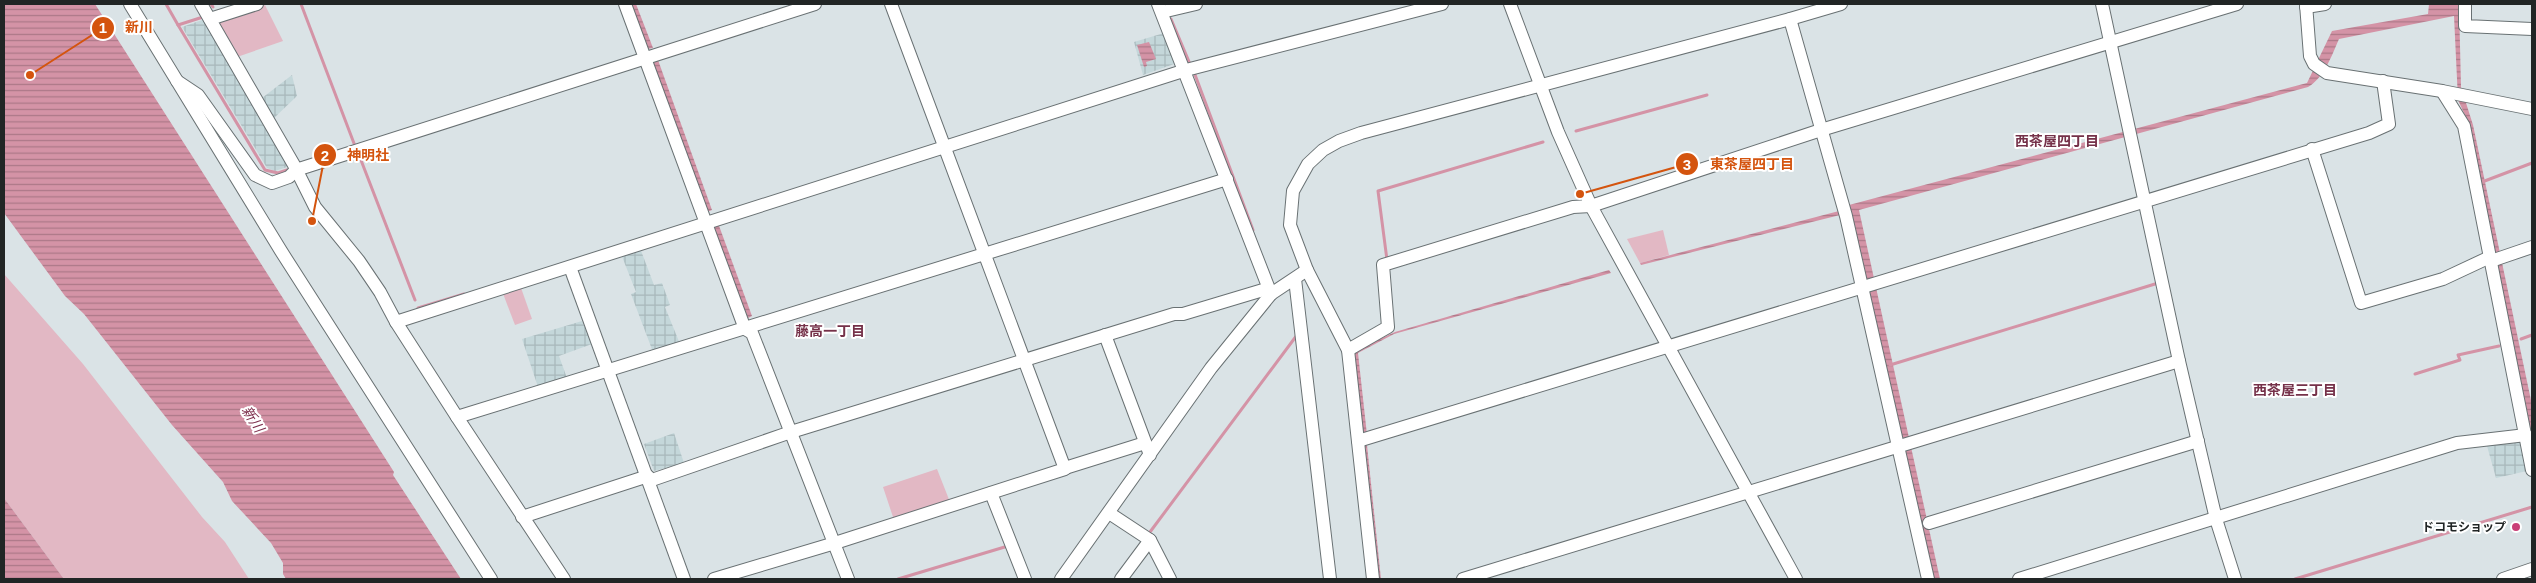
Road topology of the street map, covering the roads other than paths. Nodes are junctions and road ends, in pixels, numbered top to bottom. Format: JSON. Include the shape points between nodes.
{"nodes":[{"id":1,"x":130,"y":4,"type":"edge"},
{"id":2,"x":201,"y":4,"type":"edge"},
{"id":3,"x":257,"y":4,"type":"edge"},
{"id":4,"x":625,"y":4,"type":"edge"},
{"id":5,"x":815,"y":4,"type":"edge"},
{"id":6,"x":891,"y":4,"type":"edge"},
{"id":7,"x":1196,"y":4,"type":"edge"},
{"id":8,"x":1442,"y":4,"type":"edge"},
{"id":9,"x":1510,"y":4,"type":"edge"},
{"id":10,"x":1840,"y":4,"type":"edge"},
{"id":11,"x":2102,"y":4,"type":"edge"},
{"id":12,"x":2237,"y":4,"type":"edge"},
{"id":13,"x":2324,"y":4,"type":"edge"},
{"id":14,"x":2465,"y":4,"type":"edge"},
{"id":15,"x":2306,"y":6,"type":"edge"},
{"id":16,"x":1160,"y":8,"type":"edge"},
{"id":17,"x":210,"y":19,"type":"junction"},
{"id":18,"x":1790,"y":19,"type":"junction"},
{"id":19,"x":2532,"y":29,"type":"edge"},
{"id":20,"x":2110,"y":42,"type":"junction"},
{"id":21,"x":645,"y":58,"type":"junction"},
{"id":22,"x":1186,"y":70,"type":"junction"},
{"id":23,"x":177,"y":81,"type":"junction"},
{"id":24,"x":2383,"y":81,"type":"junction"},
{"id":25,"x":1540,"y":84,"type":"junction"},
{"id":26,"x":2453,"y":93,"type":"junction"},
{"id":27,"x":2532,"y":109,"type":"edge"},
{"id":28,"x":1821,"y":130,"type":"junction"},
{"id":29,"x":944,"y":148,"type":"junction"},
{"id":30,"x":2312,"y":149,"type":"junction"},
{"id":31,"x":296,"y":170,"type":"junction"},
{"id":32,"x":1227,"y":179,"type":"junction"},
{"id":33,"x":2146,"y":201,"type":"junction"},
{"id":34,"x":1591,"y":206,"type":"junction"},
{"id":35,"x":706,"y":224,"type":"junction"},
{"id":36,"x":2532,"y":247,"type":"edge"},
{"id":37,"x":984,"y":254,"type":"junction"},
{"id":38,"x":2494,"y":259,"type":"junction"},
{"id":39,"x":570,"y":267,"type":"junction"},
{"id":40,"x":1307,"y":270,"type":"junction"},
{"id":41,"x":1295,"y":279,"type":"junction"},
{"id":42,"x":1869,"y":285,"type":"junction"},
{"id":43,"x":1271,"y":294,"type":"junction"},
{"id":44,"x":396,"y":322,"type":"junction"},
{"id":45,"x":745,"y":329,"type":"junction"},
{"id":46,"x":1105,"y":335,"type":"junction"},
{"id":47,"x":1670,"y":348,"type":"junction"},
{"id":48,"x":1348,"y":350,"type":"junction"},
{"id":49,"x":1024,"y":360,"type":"junction"},
{"id":50,"x":2179,"y":361,"type":"junction"},
{"id":51,"x":609,"y":370,"type":"junction"},
{"id":52,"x":457,"y":417,"type":"junction"},
{"id":53,"x":2528,"y":420,"type":"edge"},
{"id":54,"x":791,"y":432,"type":"junction"},
{"id":55,"x":2526,"y":435,"type":"junction"},
{"id":56,"x":2198,"y":440,"type":"junction"},
{"id":57,"x":1358,"y":441,"type":"junction"},
{"id":58,"x":1904,"y":444,"type":"junction"},
{"id":59,"x":1148,"y":449,"type":"junction"},
{"id":60,"x":1065,"y":468,"type":"junction"},
{"id":61,"x":2532,"y":470,"type":"edge"},
{"id":62,"x":648,"y":478,"type":"junction"},
{"id":63,"x":990,"y":493,"type":"junction"},
{"id":64,"x":1749,"y":493,"type":"junction"},
{"id":65,"x":1109,"y":513,"type":"junction"},
{"id":66,"x":522,"y":517,"type":"junction"},
{"id":67,"x":2216,"y":519,"type":"junction"},
{"id":68,"x":1928,"y":523,"type":"dead end"},
{"id":69,"x":1150,"y":540,"type":"junction"},
{"id":70,"x":835,"y":543,"type":"junction"},
{"id":71,"x":2532,"y":569,"type":"edge"},
{"id":72,"x":491,"y":579,"type":"edge"},
{"id":73,"x":564,"y":579,"type":"edge"},
{"id":74,"x":684,"y":579,"type":"edge"},
{"id":75,"x":714,"y":579,"type":"edge"},
{"id":76,"x":848,"y":579,"type":"edge"},
{"id":77,"x":1025,"y":579,"type":"edge"},
{"id":78,"x":1061,"y":579,"type":"edge"},
{"id":79,"x":1121,"y":579,"type":"edge"},
{"id":80,"x":1170,"y":579,"type":"edge"},
{"id":81,"x":1330,"y":579,"type":"edge"},
{"id":82,"x":1373,"y":579,"type":"edge"},
{"id":83,"x":1463,"y":579,"type":"edge"},
{"id":84,"x":1796,"y":579,"type":"edge"},
{"id":85,"x":1928,"y":579,"type":"edge"},
{"id":86,"x":2019,"y":579,"type":"edge"},
{"id":87,"x":2235,"y":579,"type":"edge"},
{"id":88,"x":2503,"y":579,"type":"edge"}],
"edges":[{"from":1,"to":23,"type":"street"},
{"from":2,"to":17,"type":"street"},
{"from":3,"to":17,"type":"street"},
{"from":4,"to":21,"type":"street"},
{"from":5,"to":21,"type":"street"},
{"from":6,"to":29,"type":"street"},
{"from":7,"to":16,"type":"street"},
{"from":8,"to":22,"type":"street"},
{"from":9,"to":25,"type":"street"},
{"from":10,"to":18,"type":"street"},
{"from":11,"to":20,"type":"street"},
{"from":12,"to":20,"type":"street"},
{"from":13,"to":15,"type":"street"},
{"from":14,"to":19,"type":"street","via":[[2466,26]]},
{"from":15,"to":24,"type":"street","via":[[2310,56],[2314,64],[2327,73]]},
{"from":16,"to":22,"type":"street"},
{"from":17,"to":31,"type":"street"},
{"from":18,"to":25,"type":"street"},
{"from":18,"to":28,"type":"street"},
{"from":20,"to":28,"type":"street"},
{"from":20,"to":33,"type":"street"},
{"from":21,"to":31,"type":"street"},
{"from":21,"to":35,"type":"street"},
{"from":22,"to":29,"type":"street"},
{"from":22,"to":32,"type":"street"},
{"from":23,"to":31,"type":"street","via":[[198,95],[255,175],[272,183],[289,177]]},
{"from":23,"to":72,"type":"street","via":[[381,411]]},
{"from":24,"to":26,"type":"street"},
{"from":24,"to":30,"type":"street","via":[[2389,124]]},
{"from":25,"to":34,"type":"street"},
{"from":25,"to":40,"type":"street","via":[[1361,132],[1323,150],[1299,178],[1290,208],[1290,225]]},
{"from":26,"to":27,"type":"street"},
{"from":26,"to":38,"type":"street","via":[[2464,126]]},
{"from":28,"to":34,"type":"street"},
{"from":28,"to":42,"type":"street"},
{"from":29,"to":35,"type":"street"},
{"from":29,"to":37,"type":"street"},
{"from":30,"to":33,"type":"street"},
{"from":30,"to":38,"type":"street","via":[[2361,304],[2443,279]]},
{"from":31,"to":44,"type":"street","via":[[315,207],[359,261]]},
{"from":32,"to":37,"type":"street"},
{"from":32,"to":43,"type":"street"},
{"from":33,"to":42,"type":"street"},
{"from":33,"to":50,"type":"street"},
{"from":34,"to":47,"type":"street"},
{"from":34,"to":48,"type":"street","via":[[1573,207],[1384,265],[1388,327]]},
{"from":35,"to":39,"type":"street"},
{"from":35,"to":45,"type":"street"},
{"from":36,"to":38,"type":"street"},
{"from":37,"to":45,"type":"street"},
{"from":37,"to":49,"type":"street"},
{"from":38,"to":53,"type":"street"},
{"from":39,"to":44,"type":"street"},
{"from":39,"to":51,"type":"street"},
{"from":40,"to":41,"type":"street"},
{"from":40,"to":48,"type":"street"},
{"from":41,"to":43,"type":"street"},
{"from":41,"to":81,"type":"street"},
{"from":42,"to":47,"type":"street"},
{"from":42,"to":58,"type":"street"},
{"from":43,"to":46,"type":"street","via":[[1263,290]]},
{"from":43,"to":59,"type":"street"},
{"from":44,"to":52,"type":"street"},
{"from":45,"to":51,"type":"street"},
{"from":45,"to":54,"type":"street","via":[[752,333]]},
{"from":46,"to":49,"type":"street"},
{"from":46,"to":59,"type":"street"},
{"from":47,"to":57,"type":"street"},
{"from":47,"to":64,"type":"street"},
{"from":48,"to":57,"type":"street"},
{"from":49,"to":54,"type":"street"},
{"from":49,"to":60,"type":"street"},
{"from":50,"to":56,"type":"street"},
{"from":50,"to":58,"type":"street"},
{"from":51,"to":52,"type":"street"},
{"from":51,"to":62,"type":"street"},
{"from":52,"to":66,"type":"street"},
{"from":53,"to":55,"type":"street"},
{"from":54,"to":62,"type":"street"},
{"from":54,"to":70,"type":"street"},
{"from":55,"to":61,"type":"street"},
{"from":55,"to":67,"type":"street","via":[[2457,444]]},
{"from":56,"to":67,"type":"street"},
{"from":56,"to":68,"type":"street"},
{"from":57,"to":82,"type":"street"},
{"from":58,"to":64,"type":"street"},
{"from":58,"to":85,"type":"street"},
{"from":59,"to":60,"type":"street"},
{"from":59,"to":65,"type":"street"},
{"from":60,"to":63,"type":"street"},
{"from":62,"to":66,"type":"street"},
{"from":62,"to":74,"type":"street"},
{"from":63,"to":70,"type":"street"},
{"from":63,"to":77,"type":"street"},
{"from":64,"to":83,"type":"street"},
{"from":64,"to":84,"type":"street"},
{"from":65,"to":69,"type":"street"},
{"from":65,"to":78,"type":"street"},
{"from":66,"to":73,"type":"street"},
{"from":67,"to":86,"type":"street"},
{"from":67,"to":87,"type":"street"},
{"from":69,"to":79,"type":"street"},
{"from":69,"to":80,"type":"street"},
{"from":70,"to":75,"type":"street"},
{"from":70,"to":76,"type":"street"},
{"from":71,"to":88,"type":"street"}]}
